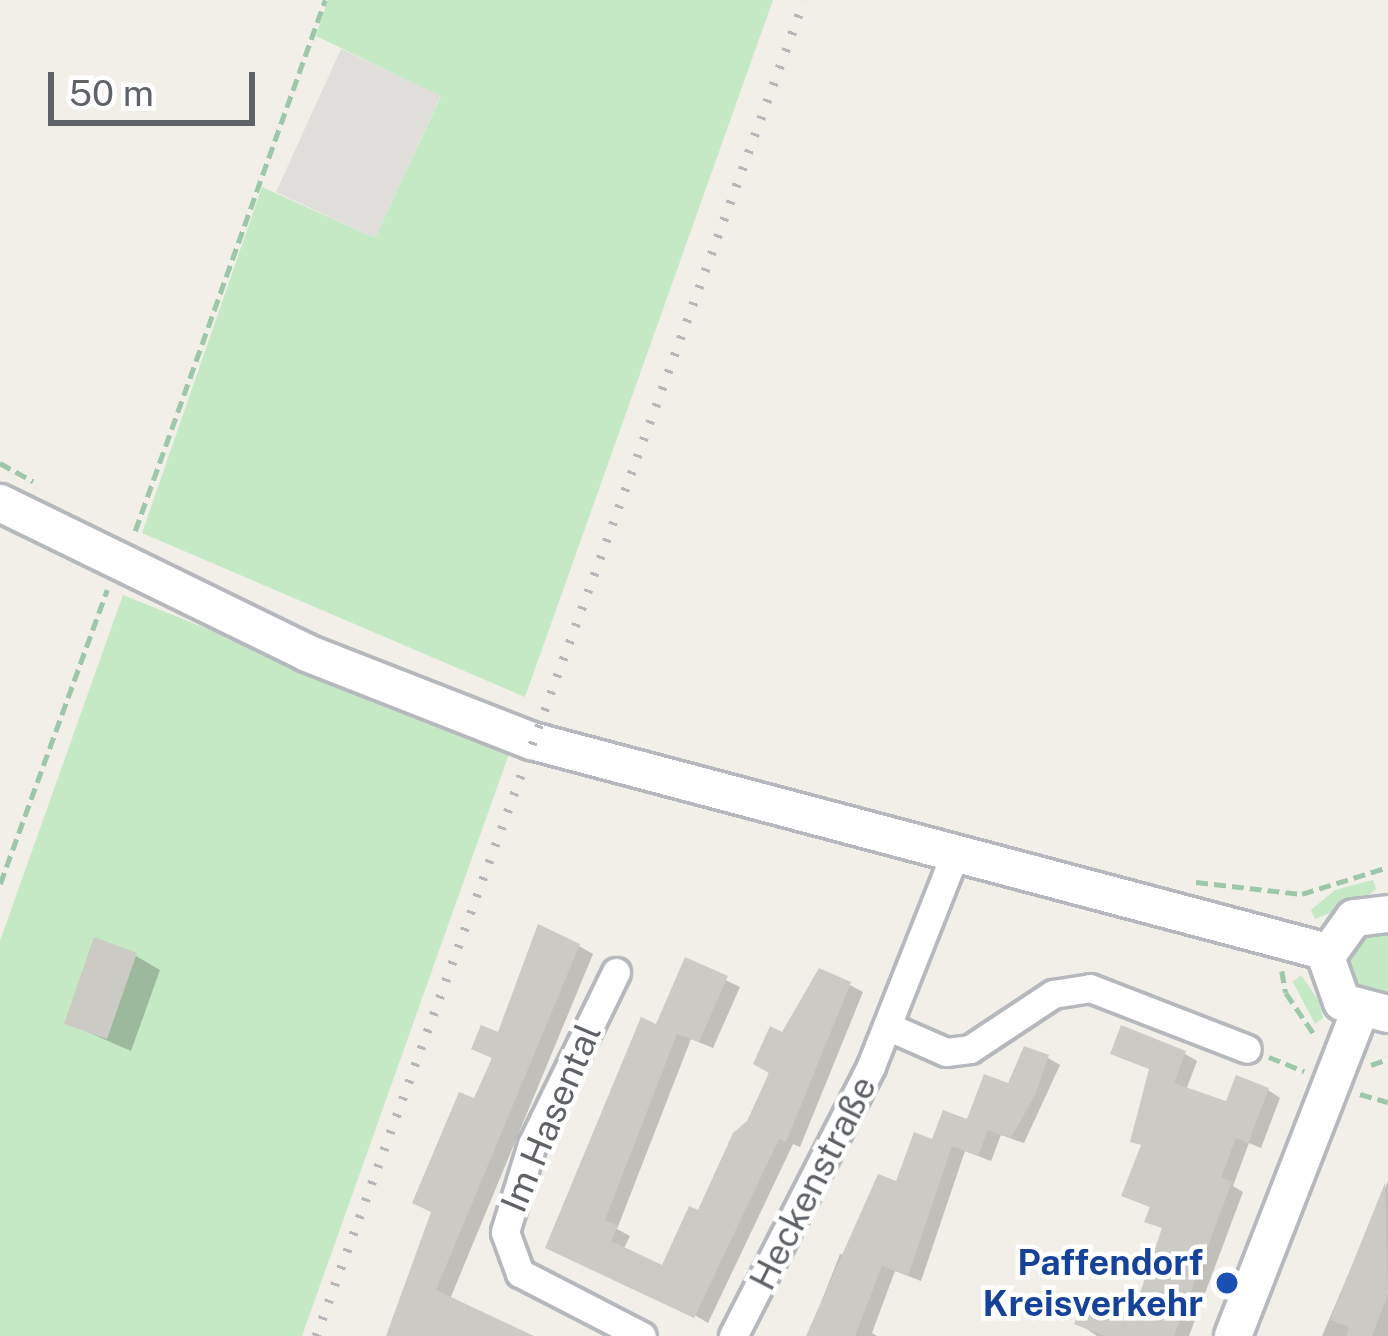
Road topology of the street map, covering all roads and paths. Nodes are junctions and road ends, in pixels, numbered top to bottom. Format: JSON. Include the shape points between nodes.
{"nodes":[{"id":1,"x":325,"y":0,"type":"edge"},
{"id":2,"x":0,"y":463,"type":"edge"},
{"id":3,"x":38,"y":484,"type":"dead end"},
{"id":4,"x":0,"y":503,"type":"edge"},
{"id":5,"x":114,"y":526,"type":"dead end"},
{"id":6,"x":127,"y":551,"type":"junction"},
{"id":7,"x":953,"y":859,"type":"junction"},
{"id":8,"x":1388,"y":867,"type":"edge"},
{"id":9,"x":1188,"y":880,"type":"dead end"},
{"id":10,"x":0,"y":884,"type":"edge"},
{"id":11,"x":1388,"y":914,"type":"edge"},
{"id":12,"x":1327,"y":952,"type":"junction"},
{"id":13,"x":616,"y":972,"type":"dead end"},
{"id":14,"x":1373,"y":1013,"type":"edge"},
{"id":15,"x":889,"y":1027,"type":"junction"},
{"id":16,"x":1247,"y":1049,"type":"joint"},
{"id":17,"x":1310,"y":1073,"type":"dead end"},
{"id":18,"x":1360,"y":1094,"type":"dead end"},
{"id":19,"x":1388,"y":1102,"type":"edge"},
{"id":20,"x":642,"y":1336,"type":"edge"},
{"id":21,"x":733,"y":1336,"type":"edge"},
{"id":22,"x":1233,"y":1336,"type":"edge"}],
"edges":[{"from":1,"to":6,"type":"path"},
{"from":2,"to":3,"type":"path"},
{"from":4,"to":6,"type":"main road"},
{"from":5,"to":6,"type":"path"},
{"from":6,"to":7,"type":"main road","via":[[307,653],[532,742]]},
{"from":6,"to":10,"type":"path","via":[[101,600]]},
{"from":7,"to":12,"type":"main road"},
{"from":7,"to":15,"type":"street","name":"Heckenstraße"},
{"from":8,"to":9,"type":"path","via":[[1302,894]]},
{"from":11,"to":12,"type":"main road","via":[[1354,918]]},
{"from":12,"to":14,"type":"main road","via":[[1332,989]]},
{"from":13,"to":20,"type":"street","name":"Im Hasental","via":[[532,1144],[505,1232],[520,1273]]},
{"from":14,"to":22,"type":"main road"},
{"from":15,"to":16,"type":"street","via":[[946,1052],[970,1049],[1053,994],[1090,988]]},
{"from":15,"to":21,"type":"street","name":"Heckenstraße"},
{"from":16,"to":17,"type":"path"},
{"from":18,"to":19,"type":"path"}]}
